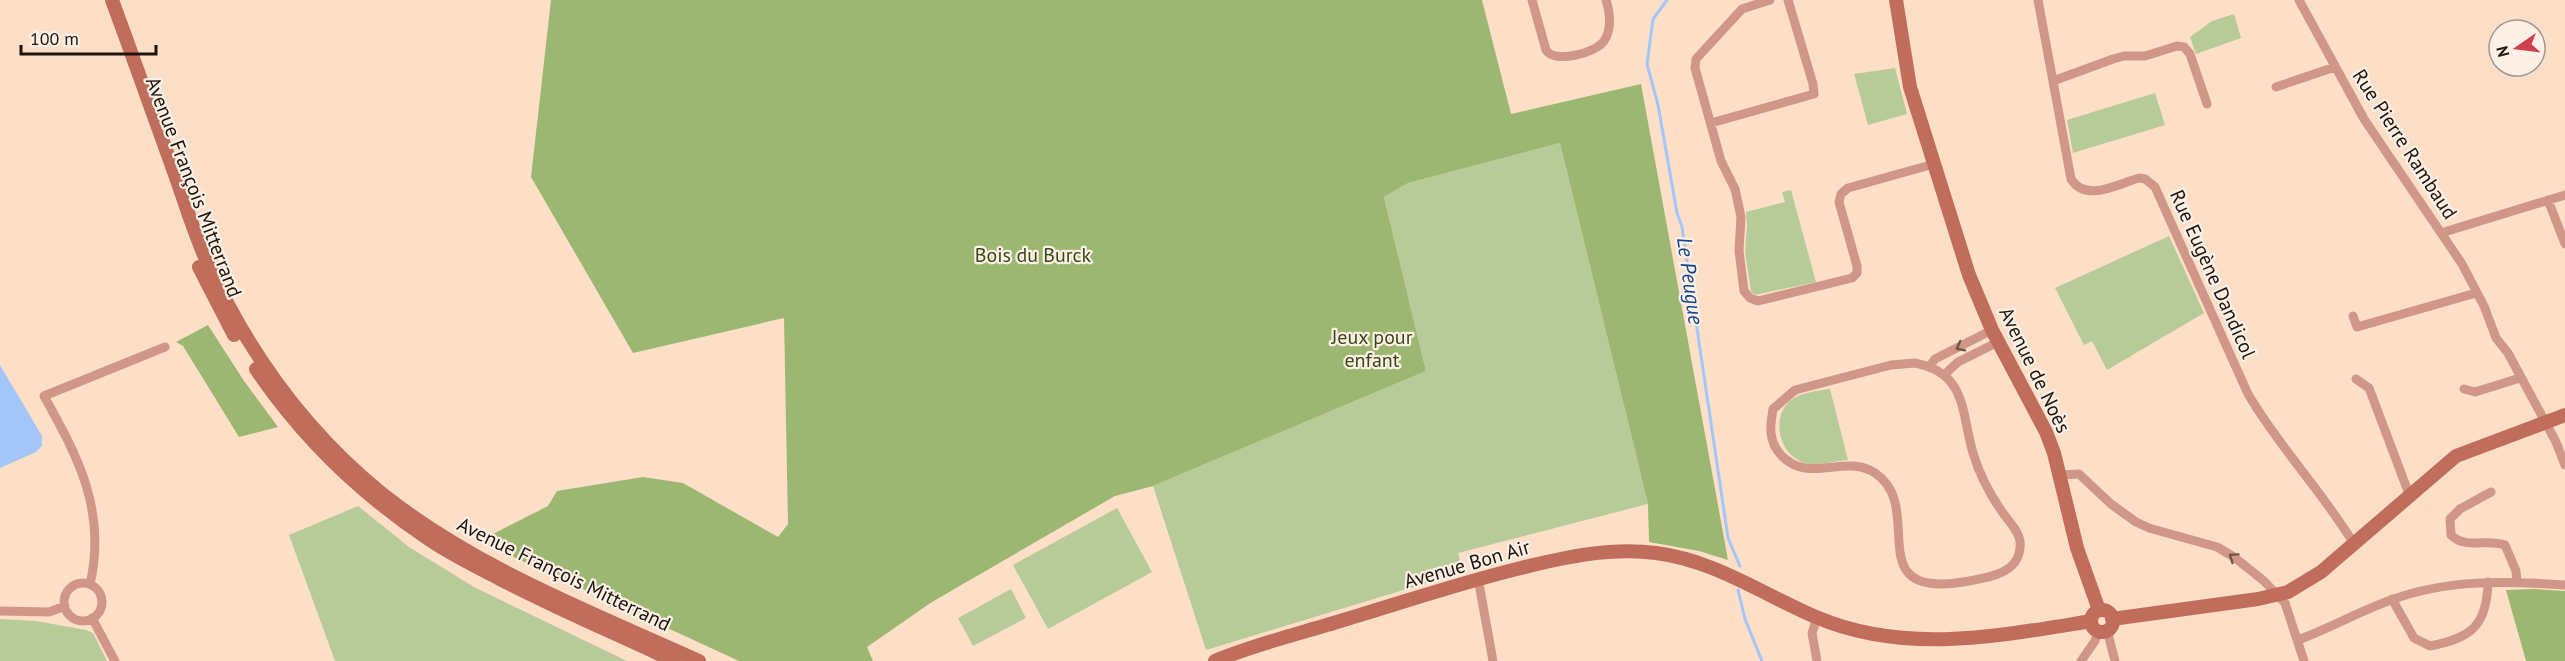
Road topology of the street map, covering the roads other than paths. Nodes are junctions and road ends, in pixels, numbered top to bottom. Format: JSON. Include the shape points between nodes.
{"nodes":[{"id":1,"x":102,"y":0,"type":"edge"},
{"id":2,"x":112,"y":0,"type":"edge"},
{"id":3,"x":1532,"y":0,"type":"edge"},
{"id":4,"x":1606,"y":0,"type":"edge"},
{"id":5,"x":1770,"y":0,"type":"edge"},
{"id":6,"x":1788,"y":0,"type":"edge"},
{"id":7,"x":1896,"y":0,"type":"edge"},
{"id":8,"x":2038,"y":0,"type":"edge"},
{"id":9,"x":2298,"y":0,"type":"edge"},
{"id":10,"x":2335,"y":67,"type":"junction"},
{"id":11,"x":2053,"y":81,"type":"junction"},
{"id":12,"x":2276,"y":87,"type":"dead end"},
{"id":13,"x":2213,"y":88,"type":"dead end"},
{"id":14,"x":2203,"y":92,"type":"junction"},
{"id":15,"x":2207,"y":104,"type":"dead end"},
{"id":16,"x":1711,"y":123,"type":"junction"},
{"id":17,"x":1934,"y":164,"type":"junction"},
{"id":18,"x":2565,"y":195,"type":"edge"},
{"id":19,"x":2548,"y":200,"type":"junction"},
{"id":20,"x":2441,"y":233,"type":"junction"},
{"id":21,"x":2565,"y":244,"type":"edge"},
{"id":22,"x":2476,"y":293,"type":"junction"},
{"id":23,"x":2353,"y":316,"type":"dead end"},
{"id":24,"x":1995,"y":336,"type":"junction"},
{"id":25,"x":165,"y":346,"type":"dead end"},
{"id":26,"x":1930,"y":366,"type":"junction"},
{"id":27,"x":1944,"y":375,"type":"junction"},
{"id":28,"x":2520,"y":378,"type":"junction"},
{"id":29,"x":2356,"y":379,"type":"dead end"},
{"id":30,"x":2464,"y":389,"type":"dead end"},
{"id":31,"x":2565,"y":416,"type":"edge"},
{"id":32,"x":2544,"y":422,"type":"junction"},
{"id":33,"x":2565,"y":465,"type":"edge"},
{"id":34,"x":2060,"y":475,"type":"junction"},
{"id":35,"x":2492,"y":492,"type":"dead end"},
{"id":36,"x":2409,"y":494,"type":"junction"},
{"id":37,"x":2354,"y":544,"type":"junction"},
{"id":38,"x":1478,"y":578,"type":"junction"},
{"id":39,"x":2488,"y":582,"type":"junction"},
{"id":40,"x":2517,"y":582,"type":"junction"},
{"id":41,"x":90,"y":584,"type":"junction"},
{"id":42,"x":2565,"y":585,"type":"edge"},
{"id":43,"x":2277,"y":595,"type":"junction"},
{"id":44,"x":2392,"y":600,"type":"junction"},
{"id":45,"x":64,"y":606,"type":"junction"},
{"id":46,"x":0,"y":611,"type":"edge"},
{"id":47,"x":92,"y":618,"type":"junction"},
{"id":48,"x":1817,"y":618,"type":"junction"},
{"id":49,"x":2102,"y":622,"type":"junction"},
{"id":50,"x":2298,"y":640,"type":"junction"},
{"id":51,"x":115,"y":661,"type":"edge"},
{"id":52,"x":674,"y":661,"type":"edge"},
{"id":53,"x":699,"y":661,"type":"edge"},
{"id":54,"x":1215,"y":661,"type":"edge"},
{"id":55,"x":1493,"y":661,"type":"edge"},
{"id":56,"x":1817,"y":661,"type":"edge"},
{"id":57,"x":2081,"y":661,"type":"edge"},
{"id":58,"x":2115,"y":661,"type":"edge"},
{"id":59,"x":2304,"y":661,"type":"edge"}],
"edges":[{"from":1,"to":52,"type":"main road","name":"Avenue François Mitterrand","via":[[211,293],[248,358],[298,427],[376,501],[442,548],[535,597]]},
{"from":2,"to":53,"type":"main road","name":"Avenue François Mitterrand","via":[[206,261],[256,355],[306,420],[382,493],[446,538],[540,588]]},
{"from":3,"to":4,"type":"street","via":[[1546,50],[1555,58],[1592,51],[1604,43],[1610,29]]},
{"from":5,"to":16,"type":"street","via":[[1742,9],[1696,59],[1695,68]]},
{"from":6,"to":16,"type":"street","via":[[1814,94]]},
{"from":7,"to":17,"type":"main road","name":"Avenue de Noès","via":[[1910,87]]},
{"from":8,"to":11,"type":"street","name":"Rue Eugène Dandicol"},
{"from":9,"to":10,"type":"street","name":"Rue Pierre Rambaud"},
{"from":10,"to":12,"type":"street"},
{"from":10,"to":20,"type":"street","name":"Rue Pierre Rambaud","via":[[2364,119]]},
{"from":11,"to":14,"type":"street","via":[[2113,59],[2145,56],[2177,46],[2190,54]]},
{"from":11,"to":37,"type":"street","name":"Rue Eugène Dandicol","via":[[2071,179],[2076,187],[2089,192],[2139,178],[2155,187],[2248,394]]},
{"from":13,"to":14,"type":"street"},
{"from":14,"to":15,"type":"street"},
{"from":16,"to":17,"type":"street","via":[[1741,217],[1739,251],[1744,291],[1758,301],[1852,279],[1857,266],[1839,202],[1841,194],[1848,188]]},
{"from":17,"to":24,"type":"main road","name":"Avenue de Noès","via":[[1969,275]]},
{"from":18,"to":19,"type":"street"},
{"from":19,"to":20,"type":"street"},
{"from":19,"to":21,"type":"street"},
{"from":20,"to":22,"type":"street","name":"Rue Pierre Rambaud"},
{"from":22,"to":23,"type":"street","via":[[2357,327]]},
{"from":22,"to":28,"type":"street","name":"Rue Pierre Rambaud"},
{"from":24,"to":26,"type":"street","one_way":true,"via":[[1935,359]]},
{"from":24,"to":27,"type":"street"},
{"from":24,"to":34,"type":"main road","name":"Avenue de Noès","via":[[2046,432]]},
{"from":25,"to":41,"type":"street","via":[[44,396],[75,452],[89,497],[95,542]]},
{"from":26,"to":27,"type":"street"},
{"from":26,"to":27,"type":"street","via":[[1891,365],[1795,390],[1773,409],[1770,437],[1774,448],[1791,465],[1806,470],[1849,466],[1874,472],[1895,500],[1902,566],[1917,579],[1938,584],[2002,572],[2011,567],[2020,552],[2016,531],[1979,471],[1960,395]]},
{"from":28,"to":30,"type":"street","via":[[2475,392]]},
{"from":28,"to":32,"type":"street","name":"Rue Pierre Rambaud"},
{"from":29,"to":36,"type":"street","via":[[2369,388]]},
{"from":31,"to":32,"type":"main road","name":"Avenue Bon Air"},
{"from":32,"to":33,"type":"street","name":"Rue Pierre Rambaud"},
{"from":32,"to":36,"type":"main road","name":"Avenue Bon Air","via":[[2456,456]]},
{"from":43,"to":34,"type":"street","one_way":true,"via":[[2217,547],[2149,528],[2124,514],[2079,474]]},
{"from":34,"to":49,"type":"main road","name":"Avenue de Noès","via":[[2077,548]]},
{"from":35,"to":40,"type":"street","via":[[2460,509],[2450,519],[2451,535],[2464,543],[2505,545]]},
{"from":36,"to":37,"type":"main road","name":"Avenue Bon Air"},
{"from":37,"to":43,"type":"main road","name":"Avenue Bon Air","via":[[2321,572]]},
{"from":38,"to":48,"type":"main road","name":"Avenue Bon Air","via":[[1560,559],[1627,550],[1658,553],[1700,562]]},
{"from":38,"to":54,"type":"main road","name":"Avenue Bon Air"},
{"from":38,"to":55,"type":"street"},
{"from":39,"to":40,"type":"street"},
{"from":39,"to":44,"type":"street","via":[[2435,587]]},
{"from":39,"to":44,"type":"street","via":[[2475,627],[2467,635],[2430,646],[2414,638]]},
{"from":40,"to":42,"type":"street"},
{"from":41,"to":45,"type":"street","via":[[74,585],[64,598]]},
{"from":41,"to":47,"type":"street","via":[[98,590],[102,604]]},
{"from":43,"to":49,"type":"main road","name":"Avenue Bon Air"},
{"from":43,"to":50,"type":"street","via":[[2285,603]]},
{"from":44,"to":50,"type":"street"},
{"from":45,"to":46,"type":"street","via":[[49,612]]},
{"from":45,"to":47,"type":"street","via":[[75,619]]},
{"from":47,"to":51,"type":"street"},
{"from":48,"to":49,"type":"main road","name":"Avenue Bon Air","via":[[1877,636],[1921,641]]},
{"from":48,"to":56,"type":"street","via":[[1812,633]]},
{"from":49,"to":57,"type":"street"},
{"from":49,"to":58,"type":"street"},
{"from":50,"to":59,"type":"street"}]}
